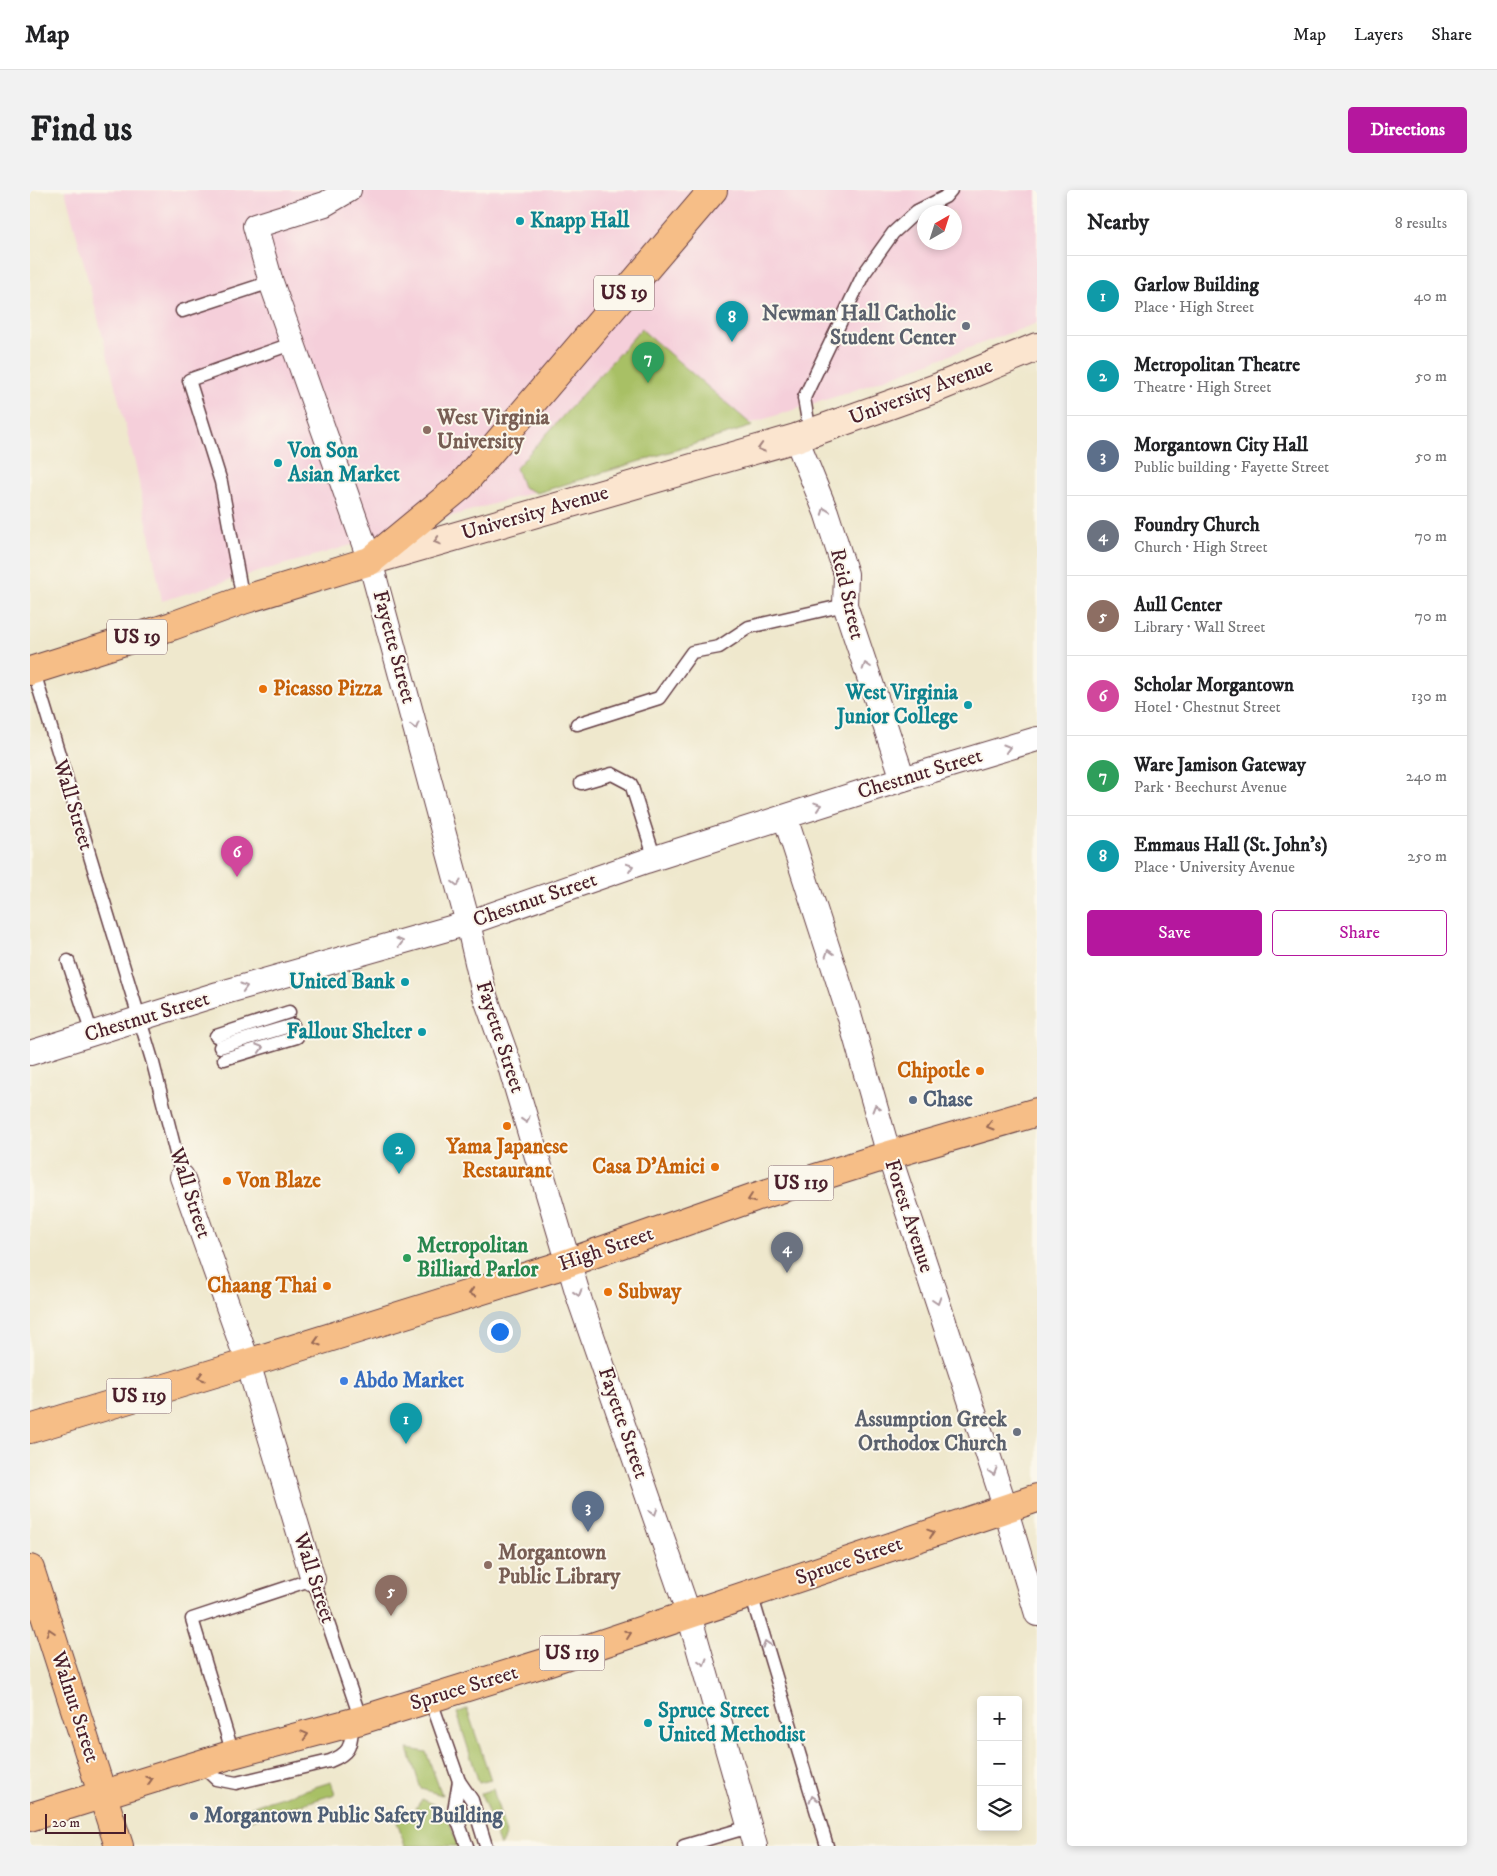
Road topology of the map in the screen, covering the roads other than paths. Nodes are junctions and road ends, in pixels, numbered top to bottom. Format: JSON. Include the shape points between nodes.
{"nodes":[{"id":1,"x":349,"y":190,"type":"edge"},
{"id":2,"x":713,"y":190,"type":"edge"},
{"id":3,"x":951,"y":190,"type":"edge"},
{"id":4,"x":272,"y":282,"type":"junction"},
{"id":5,"x":182,"y":311,"type":"dead end"},
{"id":6,"x":294,"y":343,"type":"junction"},
{"id":7,"x":1037,"y":347,"type":"edge"},
{"id":8,"x":803,"y":436,"type":"junction"},
{"id":9,"x":370,"y":560,"type":"junction"},
{"id":10,"x":243,"y":600,"type":"junction"},
{"id":11,"x":845,"y":605,"type":"junction"},
{"id":12,"x":31,"y":668,"type":"edge"},
{"id":13,"x":577,"y":724,"type":"dead end"},
{"id":14,"x":1037,"y":739,"type":"edge"},
{"id":15,"x":904,"y":779,"type":"junction"},
{"id":16,"x":581,"y":783,"type":"dead end"},
{"id":17,"x":785,"y":816,"type":"junction"},
{"id":18,"x":655,"y":858,"type":"junction"},
{"id":19,"x":468,"y":922,"type":"junction"},
{"id":20,"x":68,"y":961,"type":"dead end"},
{"id":21,"x":289,"y":1012,"type":"dead end"},
{"id":22,"x":139,"y":1019,"type":"junction"},
{"id":23,"x":295,"y":1031,"type":"dead end"},
{"id":24,"x":92,"y":1034,"type":"junction"},
{"id":25,"x":30,"y":1053,"type":"edge"},
{"id":26,"x":1037,"y":1112,"type":"edge"},
{"id":27,"x":890,"y":1155,"type":"junction"},
{"id":28,"x":182,"y":1177,"type":"joint"},
{"id":29,"x":568,"y":1263,"type":"junction"},
{"id":30,"x":248,"y":1363,"type":"junction"},
{"id":31,"x":30,"y":1429,"type":"edge"},
{"id":32,"x":1037,"y":1498,"type":"edge"},
{"id":33,"x":1005,"y":1508,"type":"junction"},
{"id":34,"x":30,"y":1569,"type":"edge"},
{"id":35,"x":313,"y":1579,"type":"junction"},
{"id":36,"x":752,"y":1594,"type":"junction"},
{"id":37,"x":1037,"y":1614,"type":"edge"},
{"id":38,"x":689,"y":1615,"type":"junction"},
{"id":39,"x":430,"y":1698,"type":"junction"},
{"id":40,"x":357,"y":1721,"type":"junction"},
{"id":41,"x":233,"y":1754,"type":"junction"},
{"id":42,"x":200,"y":1764,"type":"junction"},
{"id":43,"x":459,"y":1782,"type":"junction"},
{"id":44,"x":103,"y":1795,"type":"junction"},
{"id":45,"x":30,"y":1817,"type":"edge"},
{"id":46,"x":752,"y":1837,"type":"edge"},
{"id":47,"x":119,"y":1846,"type":"edge"},
{"id":48,"x":467,"y":1846,"type":"edge"},
{"id":49,"x":486,"y":1846,"type":"edge"},
{"id":50,"x":684,"y":1846,"type":"edge"},
{"id":51,"x":827,"y":1846,"type":"edge"}],
"edges":[{"from":1,"to":4,"type":"street","name":"Fayette Street","via":[[325,204],[255,226]]},
{"from":2,"to":9,"type":"main road","number":"US 19","via":[[461,486]]},
{"from":3,"to":8,"type":"lane","via":[[945,197],[917,211],[892,233],[863,275],[804,398]]},
{"from":4,"to":5,"type":"lane"},
{"from":4,"to":6,"type":"street","name":"Fayette Street"},
{"from":6,"to":9,"type":"street","name":"Fayette Street"},
{"from":6,"to":10,"type":"lane","via":[[189,380],[220,482]]},
{"from":7,"to":8,"type":"street","name":"University Avenue","via":[[934,389]]},
{"from":8,"to":9,"type":"street","name":"University Avenue","one_way":true},
{"from":11,"to":8,"type":"street","name":"Reid Street","one_way":true,"via":[[846,574]]},
{"from":9,"to":10,"type":"main road","name":"University Avenue","number":"US 19"},
{"from":9,"to":19,"type":"street","name":"Fayette Street","one_way":true},
{"from":10,"to":12,"type":"main road","name":"University Avenue","number":"US 19","via":[[172,626]]},
{"from":11,"to":13,"type":"lane","via":[[749,627],[719,647],[692,652],[659,698]]},
{"from":15,"to":11,"type":"street","name":"Reid Street","one_way":true},
{"from":12,"to":22,"type":"lane","name":"Wall Street"},
{"from":15,"to":14,"type":"street","name":"Chestnut Street","one_way":true},
{"from":17,"to":15,"type":"street","name":"Chestnut Street","one_way":true},
{"from":16,"to":18,"type":"lane","via":[[612,774],[631,784]]},
{"from":17,"to":18,"type":"street","name":"Chestnut Street"},
{"from":27,"to":17,"type":"street","name":"Forest Avenue","one_way":true},
{"from":19,"to":18,"type":"street","name":"Chestnut Street","one_way":true},
{"from":22,"to":19,"type":"street","name":"Chestnut Street","one_way":true},
{"from":19,"to":29,"type":"street","name":"Fayette Street","one_way":true,"via":[[484,992],[509,1063]]},
{"from":20,"to":24,"type":"lane"},
{"from":21,"to":23,"type":"lane","one_way":true,"via":[[220,1047]]},
{"from":22,"to":24,"type":"street","name":"Chestnut Street"},
{"from":22,"to":28,"type":"lane","name":"Wall Street"},
{"from":24,"to":25,"type":"street","name":"Chestnut Street"},
{"from":26,"to":27,"type":"main road","name":"High Street","number":"US 119","one_way":true},
{"from":27,"to":29,"type":"main road","name":"High Street","number":"US 119","one_way":true,"via":[[755,1197]]},
{"from":27,"to":33,"type":"street","name":"Forest Avenue","one_way":true},
{"from":28,"to":30,"type":"street","name":"Wall Street"},
{"from":29,"to":30,"type":"main road","name":"High Street","number":"US 119","one_way":true},
{"from":29,"to":38,"type":"street","name":"Fayette Street","one_way":true},
{"from":30,"to":31,"type":"main road","name":"High Street","number":"US 119","one_way":true},
{"from":30,"to":35,"type":"street","name":"Wall Street"},
{"from":32,"to":33,"type":"main road","name":"Spruce Street","number":"US 119"},
{"from":36,"to":33,"type":"main road","name":"Spruce Street","number":"US 119","one_way":true},
{"from":33,"to":37,"type":"street","name":"Forest Avenue"},
{"from":44,"to":34,"type":"main road","name":"Walnut Street","one_way":true},
{"from":35,"to":40,"type":"lane","name":"Wall Street"},
{"from":35,"to":41,"type":"lane","via":[[192,1620]]},
{"from":36,"to":38,"type":"main road","name":"Spruce Street","number":"US 119"},
{"from":51,"to":36,"type":"lane","one_way":true},
{"from":39,"to":38,"type":"main road","name":"Spruce Street","number":"US 119","one_way":true},
{"from":38,"to":46,"type":"street","name":"Fayette Street","one_way":true},
{"from":39,"to":40,"type":"main road","name":"Spruce Street","number":"US 119"},
{"from":39,"to":43,"type":"lane"},
{"from":41,"to":40,"type":"main road","name":"Spruce Street","number":"US 119","one_way":true},
{"from":40,"to":42,"type":"lane","via":[[349,1748],[342,1756],[330,1761],[236,1783],[216,1779]]},
{"from":41,"to":42,"type":"main road","name":"Spruce Street","number":"US 119"},
{"from":44,"to":42,"type":"main road","name":"Spruce Street","number":"US 119","one_way":true},
{"from":43,"to":48,"type":"lane","via":[[454,1811]]},
{"from":43,"to":49,"type":"lane","via":[[472,1800]]},
{"from":44,"to":45,"type":"main road","name":"Spruce Street","number":"US 119"},
{"from":44,"to":47,"type":"main road","name":"Walnut Street"},
{"from":46,"to":50,"type":"lane"}]}
